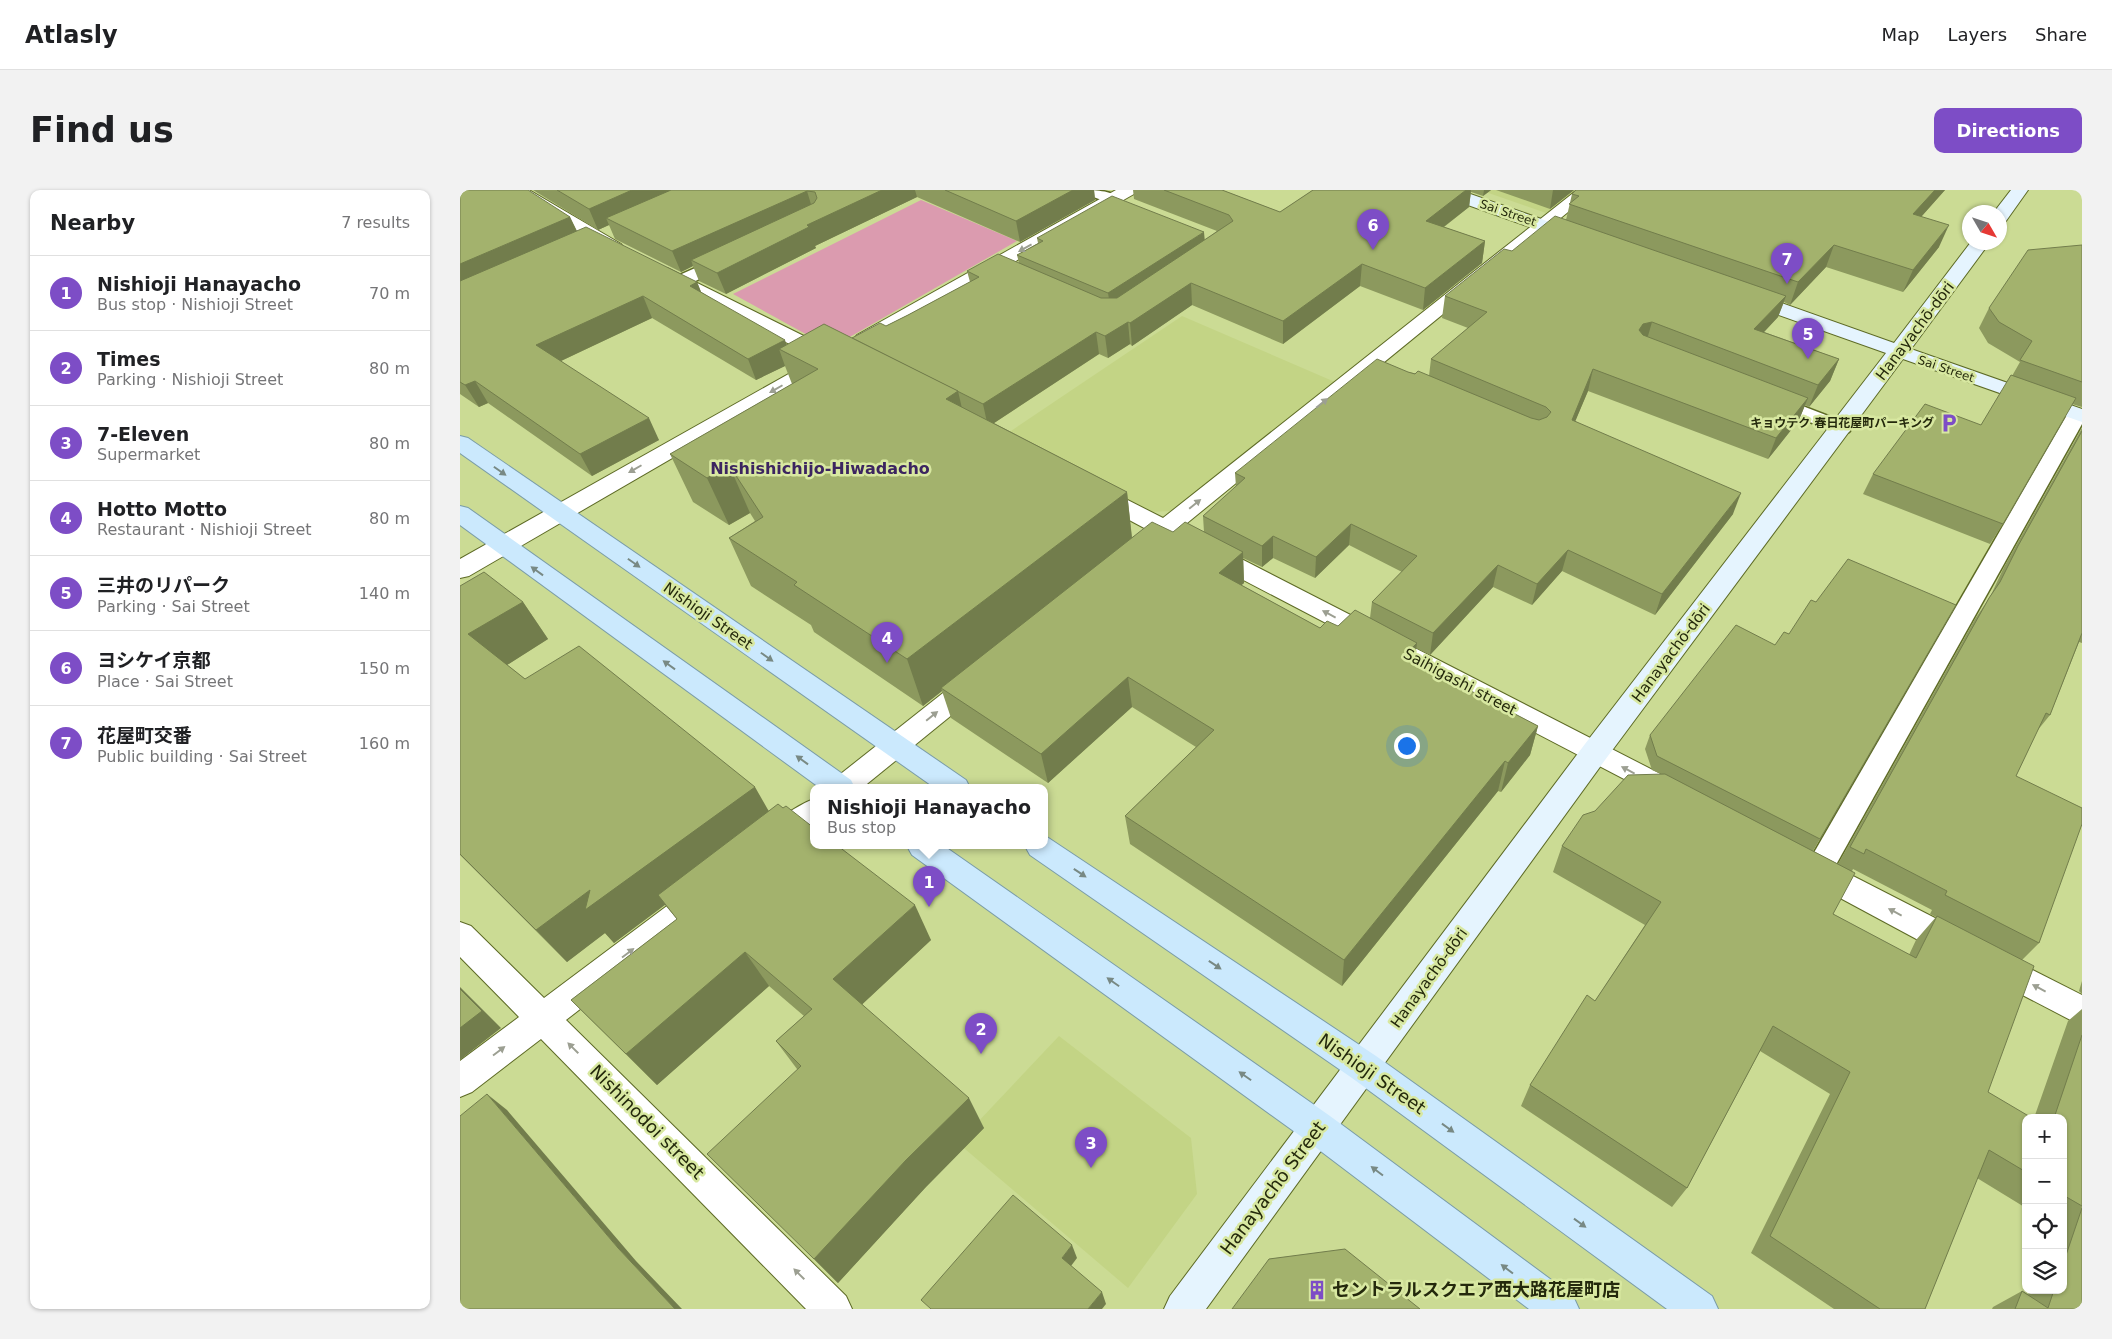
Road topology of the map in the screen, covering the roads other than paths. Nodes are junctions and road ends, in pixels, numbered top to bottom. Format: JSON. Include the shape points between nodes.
{"nodes":[{"id":1,"x":517,"y":190,"type":"edge"},
{"id":2,"x":1089,"y":190,"type":"edge"},
{"id":3,"x":1443,"y":190,"type":"edge"},
{"id":4,"x":1587,"y":190,"type":"edge"},
{"id":5,"x":2020,"y":190,"type":"edge"},
{"id":6,"x":1124,"y":198,"type":"edge"},
{"id":7,"x":2007,"y":208,"type":"edge"},
{"id":8,"x":1543,"y":225,"type":"junction"},
{"id":9,"x":1599,"y":245,"type":"edge"},
{"id":10,"x":1975,"y":250,"type":"edge"},
{"id":11,"x":743,"y":252,"type":"edge"},
{"id":12,"x":681,"y":281,"type":"junction"},
{"id":13,"x":1730,"y":292,"type":"edge"},
{"id":14,"x":1900,"y":352,"type":"junction"},
{"id":15,"x":841,"y":361,"type":"junction"},
{"id":16,"x":1756,"y":394,"type":"edge"},
{"id":17,"x":2079,"y":416,"type":"edge"},
{"id":18,"x":1842,"y":428,"type":"junction"},
{"id":19,"x":460,"y":443,"type":"edge"},
{"id":20,"x":1079,"y":484,"type":"edge"},
{"id":21,"x":560,"y":512,"type":"junction"},
{"id":22,"x":460,"y":513,"type":"edge"},
{"id":23,"x":1165,"y":529,"type":"junction"},
{"id":24,"x":503,"y":546,"type":"junction"},
{"id":25,"x":1134,"y":554,"type":"edge"},
{"id":26,"x":460,"y":570,"type":"edge"},
{"id":27,"x":995,"y":665,"type":"edge"},
{"id":28,"x":894,"y":746,"type":"junction"},
{"id":29,"x":1595,"y":752,"type":"junction"},
{"id":30,"x":836,"y":784,"type":"edge"},
{"id":31,"x":847,"y":784,"type":"edge"},
{"id":32,"x":950,"y":784,"type":"edge"},
{"id":33,"x":1689,"y":802,"type":"edge"},
{"id":34,"x":810,"y":814,"type":"edge"},
{"id":35,"x":926,"y":849,"type":"edge"},
{"id":36,"x":1044,"y":849,"type":"edge"},
{"id":37,"x":1792,"y":857,"type":"edge"},
{"id":38,"x":1818,"y":871,"type":"junction"},
{"id":39,"x":460,"y":936,"type":"edge"},
{"id":40,"x":2082,"y":1011,"type":"edge"},
{"id":41,"x":543,"y":1018,"type":"junction"},
{"id":42,"x":1364,"y":1067,"type":"junction"},
{"id":43,"x":460,"y":1080,"type":"edge"},
{"id":44,"x":1318,"y":1128,"type":"junction"},
{"id":45,"x":833,"y":1309,"type":"edge"},
{"id":46,"x":1183,"y":1309,"type":"edge"},
{"id":47,"x":1560,"y":1309,"type":"edge"},
{"id":48,"x":1699,"y":1309,"type":"edge"}],
"edges":[{"from":1,"to":12,"type":"street","via":[[599,239]]},
{"from":2,"to":6,"type":"lane"},
{"from":3,"to":8,"type":"street","name":"Sai Street"},
{"from":4,"to":8,"type":"street"},
{"from":5,"to":7,"type":"street"},
{"from":6,"to":15,"type":"street","one_way":true},
{"from":8,"to":9,"type":"street","name":"Sai Street"},
{"from":23,"to":8,"type":"street","one_way":true,"via":[[1379,368]]},
{"from":10,"to":14,"type":"street","name":"Hanayachō-dōri"},
{"from":11,"to":12,"type":"lane"},
{"from":12,"to":15,"type":"street"},
{"from":13,"to":14,"type":"street","name":"Sai Street"},
{"from":14,"to":17,"type":"street","name":"Sai Street"},
{"from":14,"to":18,"type":"street","name":"Hanayachō-dōri"},
{"from":15,"to":21,"type":"street","one_way":true},
{"from":16,"to":18,"type":"lane"},
{"from":17,"to":38,"type":"lane"},
{"from":18,"to":29,"type":"street","name":"Hanayachō-dōri"},
{"from":19,"to":21,"type":"main road","name":"Nishioji Street","one_way":true},
{"from":20,"to":23,"type":"street","name":"Saihigashi street"},
{"from":21,"to":24,"type":"street"},
{"from":21,"to":28,"type":"main road","name":"Nishioji Street","one_way":true},
{"from":22,"to":24,"type":"main road"},
{"from":23,"to":25,"type":"street"},
{"from":29,"to":23,"type":"street","name":"Saihigashi street","one_way":true},
{"from":24,"to":26,"type":"street"},
{"from":30,"to":24,"type":"main road","one_way":true},
{"from":28,"to":27,"type":"street","one_way":true},
{"from":28,"to":31,"type":"street"},
{"from":28,"to":32,"type":"main road","name":"Nishioji Street"},
{"from":33,"to":29,"type":"street","name":"Saihigashi street","one_way":true},
{"from":29,"to":42,"type":"street","name":"Hanayachō-dōri"},
{"from":41,"to":34,"type":"street","one_way":true},
{"from":44,"to":35,"type":"main road","one_way":true},
{"from":36,"to":42,"type":"main road","name":"Nishioji Street","one_way":true},
{"from":37,"to":38,"type":"street"},
{"from":40,"to":38,"type":"street","one_way":true},
{"from":39,"to":41,"type":"street","name":"Nishinodoi street"},
{"from":43,"to":41,"type":"street","one_way":true},
{"from":45,"to":41,"type":"street","name":"Nishinodoi street","one_way":true},
{"from":42,"to":44,"type":"street","name":"Hanayachō Street"},
{"from":42,"to":48,"type":"main road","name":"Nishioji Street","one_way":true},
{"from":44,"to":46,"type":"street","name":"Hanayachō Street"},
{"from":47,"to":44,"type":"main road","one_way":true}]}
